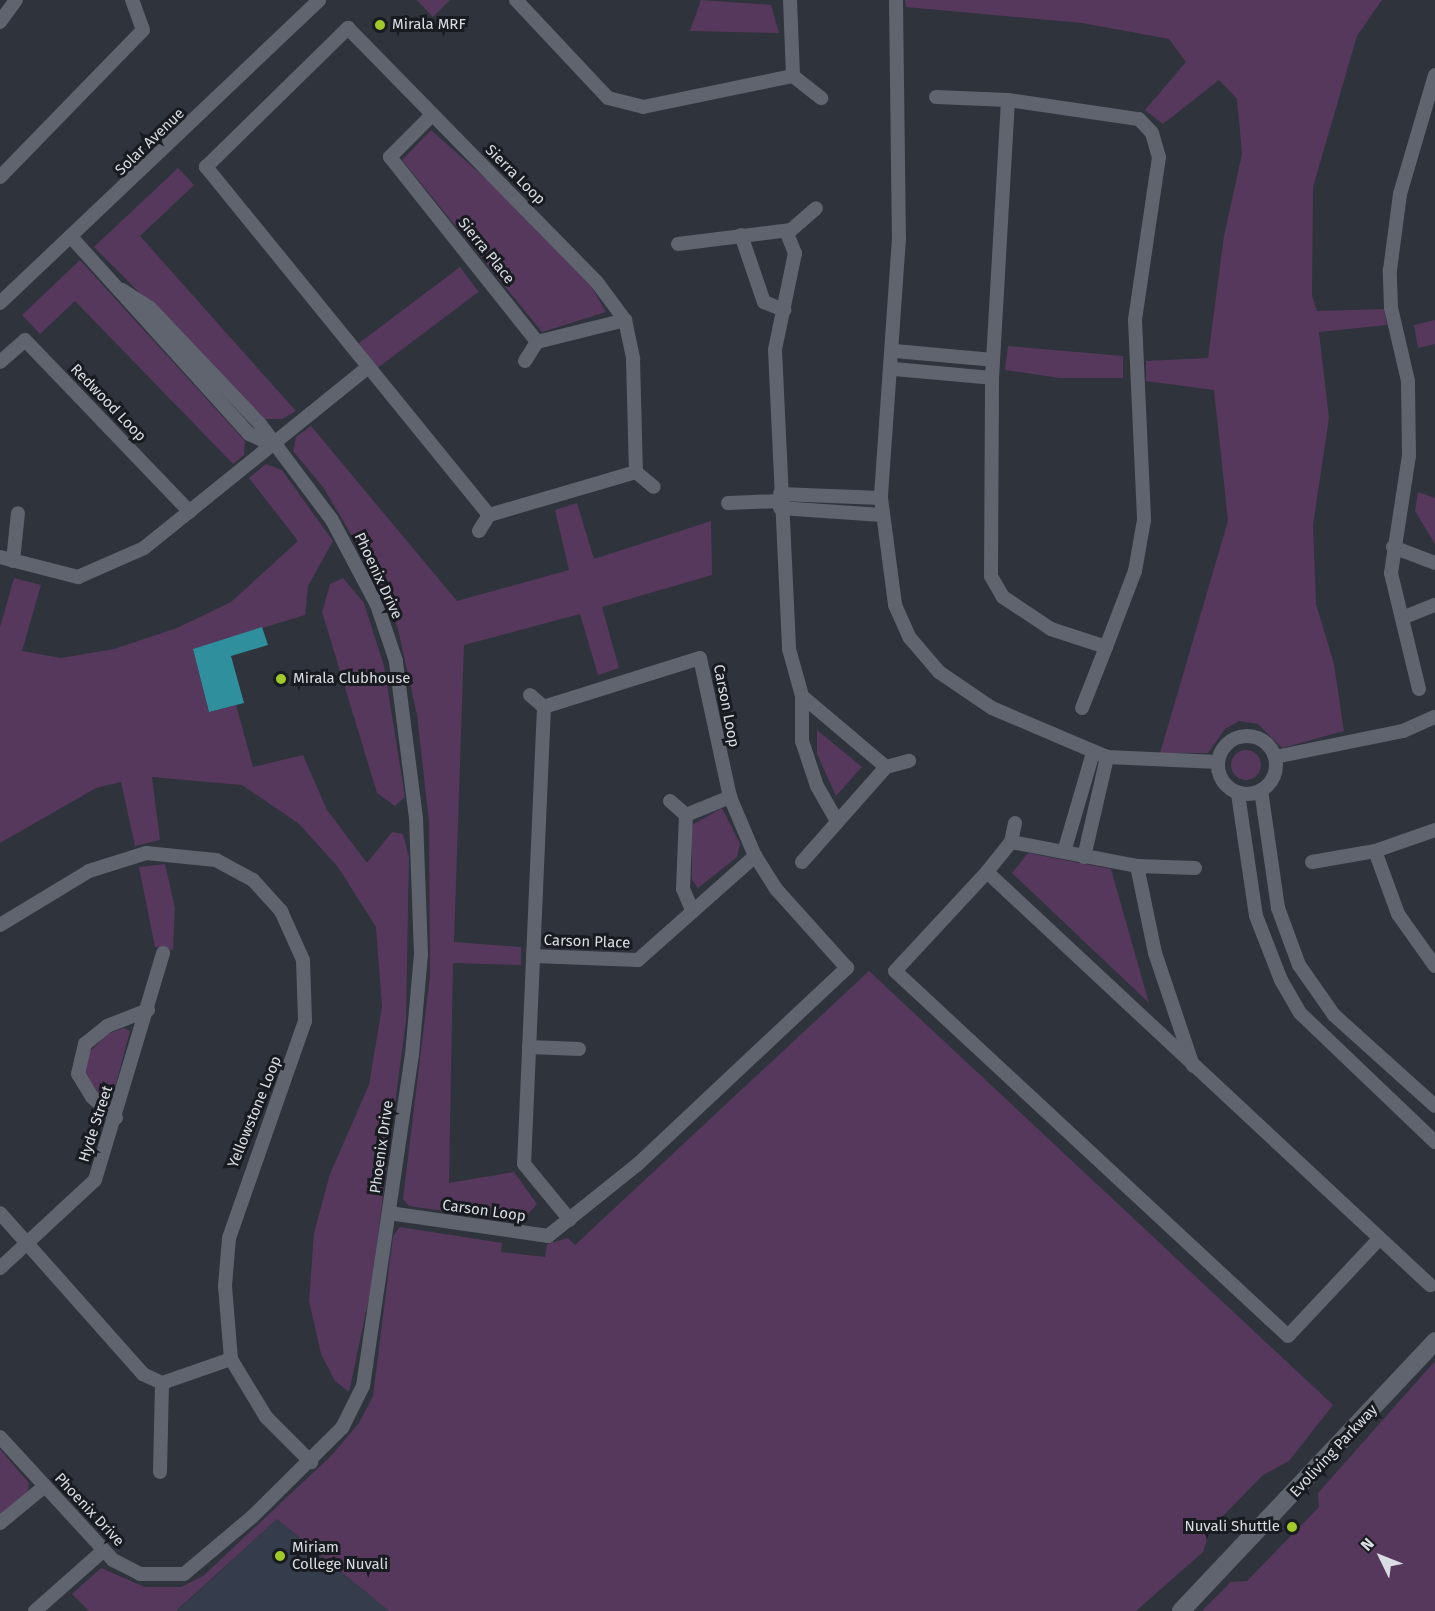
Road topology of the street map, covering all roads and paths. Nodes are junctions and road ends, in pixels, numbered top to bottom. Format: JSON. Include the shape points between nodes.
{"nodes":[{"id":1,"x":16,"y":0,"type":"edge"},
{"id":2,"x":132,"y":0,"type":"edge"},
{"id":3,"x":319,"y":0,"type":"edge"},
{"id":4,"x":516,"y":0,"type":"edge"},
{"id":5,"x":791,"y":0,"type":"edge"},
{"id":6,"x":896,"y":0,"type":"edge"},
{"id":7,"x":0,"y":22,"type":"edge"},
{"id":8,"x":1435,"y":75,"type":"edge"},
{"id":9,"x":793,"y":76,"type":"junction"},
{"id":10,"x":936,"y":97,"type":"dead end"},
{"id":11,"x":821,"y":98,"type":"dead end"},
{"id":12,"x":1008,"y":100,"type":"junction"},
{"id":13,"x":431,"y":116,"type":"junction"},
{"id":14,"x":0,"y":177,"type":"edge"},
{"id":15,"x":816,"y":208,"type":"dead end"},
{"id":16,"x":786,"y":231,"type":"junction"},
{"id":17,"x":741,"y":235,"type":"junction"},
{"id":18,"x":72,"y":238,"type":"junction"},
{"id":19,"x":678,"y":244,"type":"dead end"},
{"id":20,"x":0,"y":303,"type":"edge"},
{"id":21,"x":784,"y":310,"type":"junction"},
{"id":22,"x":625,"y":320,"type":"junction"},
{"id":23,"x":537,"y":342,"type":"junction"},
{"id":24,"x":895,"y":351,"type":"junction"},
{"id":25,"x":993,"y":360,"type":"junction"},
{"id":26,"x":525,"y":361,"type":"dead end"},
{"id":27,"x":0,"y":362,"type":"edge"},
{"id":28,"x":366,"y":369,"type":"junction"},
{"id":29,"x":894,"y":369,"type":"junction"},
{"id":30,"x":992,"y":378,"type":"junction"},
{"id":31,"x":271,"y":444,"type":"junction"},
{"id":32,"x":636,"y":472,"type":"junction"},
{"id":33,"x":654,"y":487,"type":"dead end"},
{"id":34,"x":881,"y":498,"type":"junction"},
{"id":35,"x":780,"y":501,"type":"junction"},
{"id":36,"x":728,"y":503,"type":"dead end"},
{"id":37,"x":18,"y":513,"type":"dead end"},
{"id":38,"x":190,"y":513,"type":"junction"},
{"id":39,"x":489,"y":515,"type":"junction"},
{"id":40,"x":882,"y":515,"type":"junction"},
{"id":41,"x":479,"y":531,"type":"dead end"},
{"id":42,"x":1393,"y":547,"type":"junction"},
{"id":43,"x":7,"y":559,"type":"edge"},
{"id":44,"x":1435,"y":563,"type":"edge"},
{"id":45,"x":1435,"y":605,"type":"edge"},
{"id":46,"x":1402,"y":618,"type":"junction"},
{"id":47,"x":1106,"y":647,"type":"junction"},
{"id":48,"x":1419,"y":689,"type":"dead end"},
{"id":49,"x":530,"y":695,"type":"dead end"},
{"id":50,"x":802,"y":696,"type":"junction"},
{"id":51,"x":544,"y":707,"type":"junction"},
{"id":52,"x":1082,"y":708,"type":"dead end"},
{"id":53,"x":1435,"y":717,"type":"edge"},
{"id":54,"x":1093,"y":753,"type":"junction"},
{"id":55,"x":1107,"y":757,"type":"junction"},
{"id":56,"x":1275,"y":758,"type":"junction"},
{"id":57,"x":909,"y":761,"type":"dead end"},
{"id":58,"x":1218,"y":762,"type":"junction"},
{"id":59,"x":886,"y":767,"type":"junction"},
{"id":60,"x":1261,"y":790,"type":"junction"},
{"id":61,"x":1238,"y":794,"type":"junction"},
{"id":62,"x":730,"y":797,"type":"junction"},
{"id":63,"x":670,"y":801,"type":"dead end"},
{"id":64,"x":686,"y":815,"type":"junction"},
{"id":65,"x":837,"y":821,"type":"junction"},
{"id":66,"x":1015,"y":823,"type":"dead end"},
{"id":67,"x":1435,"y":830,"type":"edge"},
{"id":68,"x":1011,"y":842,"type":"junction"},
{"id":69,"x":1375,"y":851,"type":"junction"},
{"id":70,"x":1064,"y":852,"type":"junction"},
{"id":71,"x":755,"y":856,"type":"junction"},
{"id":72,"x":1084,"y":856,"type":"junction"},
{"id":73,"x":802,"y":862,"type":"dead end"},
{"id":74,"x":1312,"y":862,"type":"dead end"},
{"id":75,"x":1137,"y":866,"type":"junction"},
{"id":76,"x":1195,"y":868,"type":"dead end"},
{"id":77,"x":987,"y":872,"type":"junction"},
{"id":78,"x":692,"y":910,"type":"junction"},
{"id":79,"x":0,"y":925,"type":"edge"},
{"id":80,"x":163,"y":953,"type":"dead end"},
{"id":81,"x":533,"y":956,"type":"junction"},
{"id":82,"x":1435,"y":966,"type":"edge"},
{"id":83,"x":148,"y":1010,"type":"junction"},
{"id":84,"x":529,"y":1047,"type":"junction"},
{"id":85,"x":579,"y":1049,"type":"dead end"},
{"id":86,"x":1194,"y":1068,"type":"junction"},
{"id":87,"x":1435,"y":1106,"type":"edge"},
{"id":88,"x":116,"y":1118,"type":"junction"},
{"id":89,"x":1435,"y":1142,"type":"edge"},
{"id":90,"x":0,"y":1213,"type":"edge"},
{"id":91,"x":389,"y":1213,"type":"junction"},
{"id":92,"x":570,"y":1220,"type":"junction"},
{"id":93,"x":1380,"y":1238,"type":"junction"},
{"id":94,"x":27,"y":1242,"type":"junction"},
{"id":95,"x":0,"y":1268,"type":"edge"},
{"id":96,"x":1430,"y":1285,"type":"dead end"},
{"id":97,"x":1435,"y":1341,"type":"edge"},
{"id":98,"x":231,"y":1359,"type":"junction"},
{"id":99,"x":162,"y":1383,"type":"junction"},
{"id":100,"x":0,"y":1437,"type":"edge"},
{"id":101,"x":311,"y":1462,"type":"junction"},
{"id":102,"x":160,"y":1472,"type":"dead end"},
{"id":103,"x":45,"y":1486,"type":"junction"},
{"id":104,"x":0,"y":1523,"type":"edge"},
{"id":105,"x":104,"y":1550,"type":"junction"},
{"id":106,"x":35,"y":1611,"type":"edge"},
{"id":107,"x":1182,"y":1611,"type":"edge"}],
"edges":[{"from":1,"to":7,"type":"street"},
{"from":2,"to":14,"type":"street","via":[[143,30]]},
{"from":3,"to":18,"type":"street","name":"Solar Avenue"},
{"from":4,"to":9,"type":"street","via":[[608,98],[643,107]]},
{"from":5,"to":9,"type":"street"},
{"from":6,"to":24,"type":"street"},
{"from":8,"to":42,"type":"street","via":[[1400,194],[1390,270],[1394,322],[1408,381],[1409,456]]},
{"from":9,"to":11,"type":"street"},
{"from":10,"to":12,"type":"street"},
{"from":12,"to":25,"type":"street"},
{"from":12,"to":47,"type":"street","via":[[1139,119],[1152,133],[1159,157],[1135,320],[1144,520],[1135,571]]},
{"from":13,"to":22,"type":"street","name":"Sierra Loop","via":[[596,281]]},
{"from":13,"to":23,"type":"street","name":"Sierra Place","via":[[390,157]]},
{"from":13,"to":28,"type":"street","name":"Sierra Loop","via":[[348,28],[206,167]]},
{"from":15,"to":16,"type":"street"},
{"from":16,"to":17,"type":"street"},
{"from":16,"to":21,"type":"street","via":[[795,253]]},
{"from":17,"to":19,"type":"street"},
{"from":17,"to":21,"type":"street","via":[[764,302]]},
{"from":18,"to":20,"type":"street","name":"Solar Avenue"},
{"from":18,"to":31,"type":"street","name":"Phoenix Drive","via":[[122,290],[139,319],[249,434]]},
{"from":21,"to":35,"type":"street","via":[[775,350]]},
{"from":22,"to":23,"type":"street"},
{"from":22,"to":32,"type":"street","name":"Sierra Loop","via":[[633,359]]},
{"from":23,"to":26,"type":"street"},
{"from":24,"to":25,"type":"street"},
{"from":24,"to":29,"type":"street"},
{"from":25,"to":30,"type":"street"},
{"from":27,"to":38,"type":"street","name":"Redwood Loop","via":[[25,340]]},
{"from":28,"to":31,"type":"street"},
{"from":28,"to":39,"type":"street","name":"Sierra Loop"},
{"from":29,"to":30,"type":"street"},
{"from":29,"to":34,"type":"street"},
{"from":30,"to":47,"type":"street","via":[[991,576],[1003,597],[1052,629]]},
{"from":31,"to":38,"type":"street"},
{"from":31,"to":91,"type":"street","name":"Phoenix Drive","via":[[332,520],[377,605],[396,661],[410,745],[421,954]]},
{"from":32,"to":33,"type":"street"},
{"from":32,"to":39,"type":"street"},
{"from":34,"to":35,"type":"street"},
{"from":34,"to":40,"type":"street"},
{"from":35,"to":36,"type":"street"},
{"from":35,"to":40,"type":"street"},
{"from":35,"to":50,"type":"street","via":[[789,649]]},
{"from":37,"to":43,"type":"street"},
{"from":38,"to":43,"type":"street","via":[[144,548],[78,577]]},
{"from":39,"to":41,"type":"street"},
{"from":40,"to":54,"type":"street","via":[[895,605],[910,638],[939,672],[992,708]]},
{"from":42,"to":44,"type":"street"},
{"from":42,"to":46,"type":"street","via":[[1391,573]]},
{"from":45,"to":46,"type":"street"},
{"from":46,"to":48,"type":"street"},
{"from":47,"to":52,"type":"street"},
{"from":49,"to":51,"type":"street"},
{"from":50,"to":59,"type":"street"},
{"from":50,"to":65,"type":"street","via":[[802,741],[817,786]]},
{"from":51,"to":62,"type":"street","name":"Carson Loop","via":[[700,658]]},
{"from":51,"to":81,"type":"street"},
{"from":53,"to":56,"type":"street","via":[[1393,734]]},
{"from":54,"to":55,"type":"street"},
{"from":54,"to":70,"type":"street"},
{"from":55,"to":58,"type":"street"},
{"from":55,"to":72,"type":"street"},
{"from":56,"to":58,"type":"street","via":[[1266,742],[1249,735],[1225,746]]},
{"from":56,"to":60,"type":"street","via":[[1273,777]]},
{"from":57,"to":59,"type":"street"},
{"from":58,"to":61,"type":"street","via":[[1222,781]]},
{"from":59,"to":65,"type":"street"},
{"from":60,"to":61,"type":"street"},
{"from":60,"to":87,"type":"street","via":[[1278,908],[1299,965],[1334,1015]]},
{"from":61,"to":89,"type":"street","via":[[1256,916],[1281,980],[1306,1019]]},
{"from":62,"to":64,"type":"street"},
{"from":62,"to":71,"type":"street","name":"Carson Loop"},
{"from":63,"to":64,"type":"street"},
{"from":64,"to":78,"type":"street","via":[[683,889]]},
{"from":65,"to":73,"type":"street"},
{"from":66,"to":68,"type":"street"},
{"from":67,"to":69,"type":"street"},
{"from":68,"to":70,"type":"street"},
{"from":68,"to":77,"type":"street"},
{"from":69,"to":74,"type":"street"},
{"from":69,"to":82,"type":"street","via":[[1398,914]]},
{"from":70,"to":72,"type":"street"},
{"from":71,"to":78,"type":"street","name":"Carson Place"},
{"from":71,"to":92,"type":"street","name":"Carson Loop","via":[[776,888],[848,968]]},
{"from":72,"to":75,"type":"street"},
{"from":75,"to":76,"type":"street"},
{"from":75,"to":86,"type":"street","via":[[1155,953]]},
{"from":77,"to":86,"type":"street"},
{"from":77,"to":93,"type":"street","via":[[895,971],[1288,1336]]},
{"from":78,"to":81,"type":"street","name":"Carson Place","via":[[638,960]]},
{"from":79,"to":98,"type":"street","name":"Yellowstone Loop","via":[[89,871],[146,853],[216,860],[253,880],[281,911],[303,960],[305,1021],[229,1238],[225,1286]]},
{"from":80,"to":83,"type":"street","name":"Hyde Street"},
{"from":81,"to":84,"type":"street"},
{"from":83,"to":88,"type":"street","name":"Hyde Street"},
{"from":83,"to":88,"type":"street","via":[[107,1026],[85,1044],[78,1074],[92,1097]]},
{"from":84,"to":85,"type":"street"},
{"from":84,"to":92,"type":"street","via":[[524,1164]]},
{"from":86,"to":93,"type":"street"},
{"from":88,"to":94,"type":"street","name":"Hyde Street","via":[[94,1180]]},
{"from":90,"to":94,"type":"street"},
{"from":91,"to":92,"type":"street","name":"Carson Loop","via":[[548,1236]]},
{"from":91,"to":101,"type":"street","name":"Phoenix Drive","via":[[363,1386],[342,1428]]},
{"from":93,"to":96,"type":"street"},
{"from":94,"to":95,"type":"street","name":"Hyde Street"},
{"from":94,"to":99,"type":"street","via":[[143,1374]]},
{"from":97,"to":107,"type":"street","name":"Evoliving Parkway"},
{"from":98,"to":99,"type":"street"},
{"from":98,"to":101,"type":"street","name":"Yellowstone Loop","via":[[266,1418]]},
{"from":99,"to":102,"type":"street"},
{"from":100,"to":103,"type":"street","name":"Phoenix Drive"},
{"from":101,"to":105,"type":"street","name":"Phoenix Drive","via":[[184,1574],[140,1574]]},
{"from":103,"to":104,"type":"street"},
{"from":103,"to":105,"type":"street","name":"Phoenix Drive"},
{"from":105,"to":106,"type":"street"}]}
